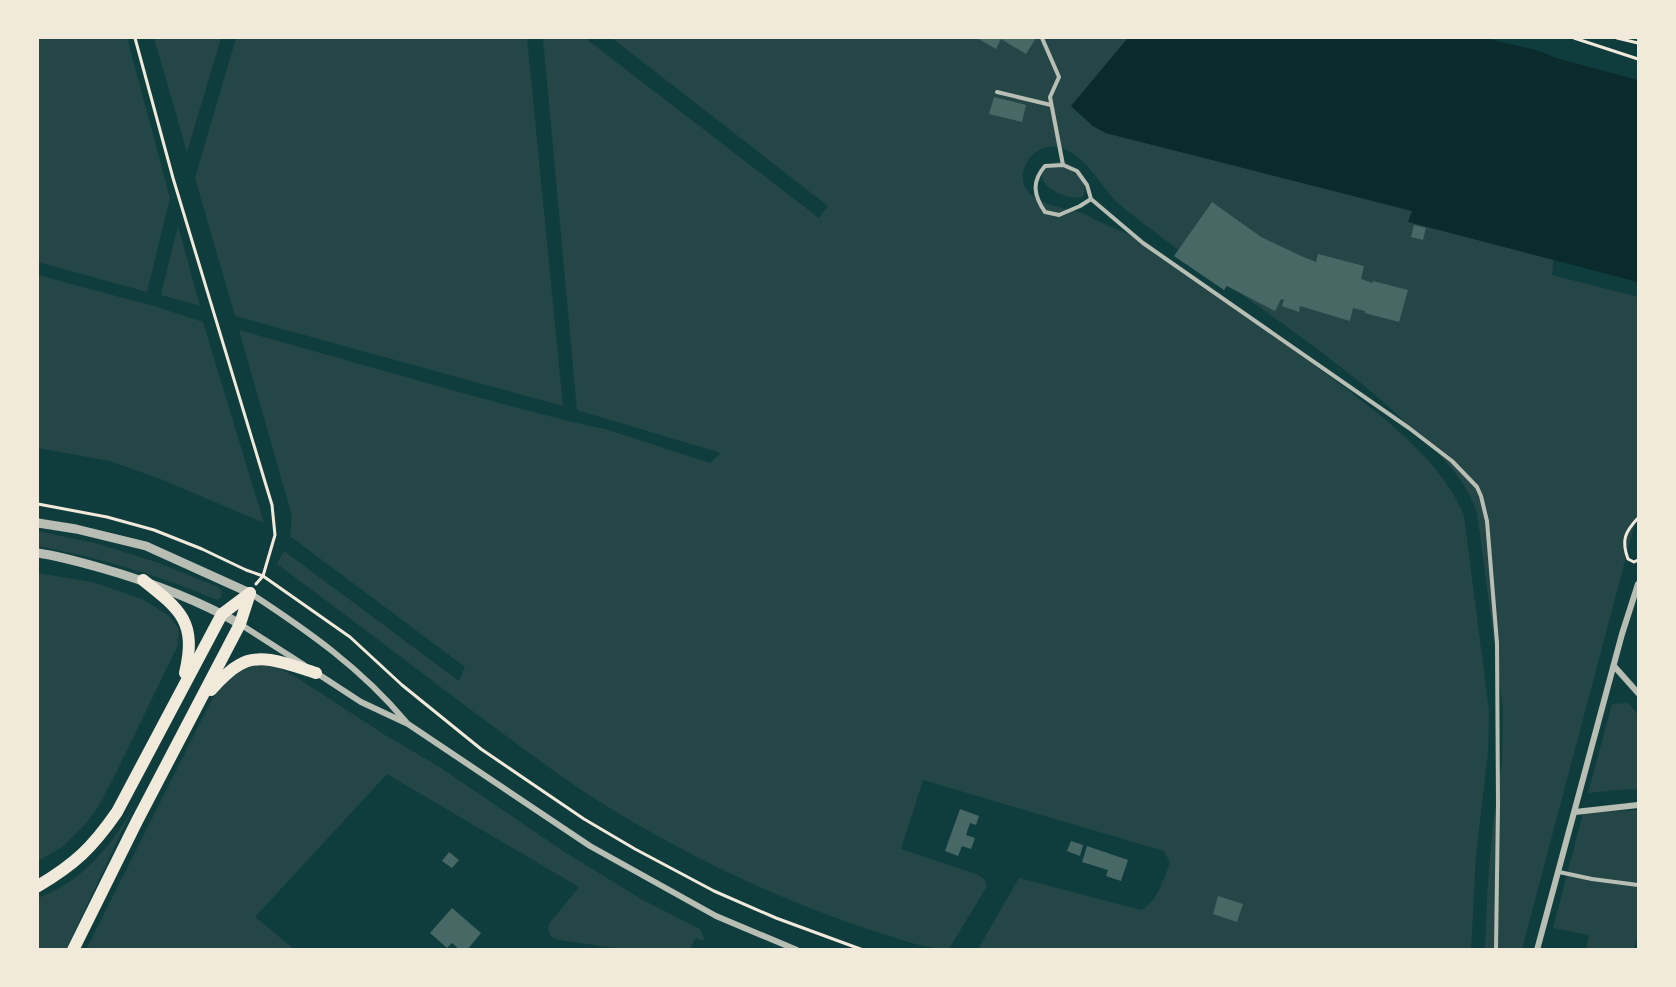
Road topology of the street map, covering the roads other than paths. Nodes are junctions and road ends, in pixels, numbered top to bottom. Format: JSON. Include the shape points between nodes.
{"nodes":[{"id":1,"x":1042,"y":38,"type":"edge"},
{"id":2,"x":997,"y":92,"type":"dead end"},
{"id":3,"x":1051,"y":105,"type":"junction"},
{"id":4,"x":1063,"y":165,"type":"junction"},
{"id":5,"x":1091,"y":199,"type":"junction"},
{"id":6,"x":38,"y":523,"type":"edge"},
{"id":7,"x":38,"y":553,"type":"edge"},
{"id":8,"x":143,"y":580,"type":"junction"},
{"id":9,"x":1638,"y":584,"type":"edge"},
{"id":10,"x":250,"y":593,"type":"junction"},
{"id":11,"x":222,"y":614,"type":"junction"},
{"id":12,"x":240,"y":624,"type":"junction"},
{"id":13,"x":1614,"y":666,"type":"junction"},
{"id":14,"x":316,"y":673,"type":"junction"},
{"id":15,"x":181,"y":692,"type":"junction"},
{"id":16,"x":1638,"y":693,"type":"edge"},
{"id":17,"x":201,"y":699,"type":"junction"},
{"id":18,"x":408,"y":724,"type":"junction"},
{"id":19,"x":1638,"y":805,"type":"edge"},
{"id":20,"x":1575,"y":812,"type":"junction"},
{"id":21,"x":1559,"y":872,"type":"junction"},
{"id":22,"x":1638,"y":885,"type":"edge"},
{"id":23,"x":38,"y":886,"type":"edge"},
{"id":24,"x":73,"y":950,"type":"edge"},
{"id":25,"x":797,"y":950,"type":"edge"},
{"id":26,"x":1496,"y":950,"type":"edge"},
{"id":27,"x":1537,"y":950,"type":"edge"}],
"edges":[{"from":1,"to":3,"type":"lane","via":[[1059,76],[1050,97]]},
{"from":2,"to":3,"type":"lane"},
{"from":3,"to":4,"type":"lane"},
{"from":4,"to":5,"type":"lane","via":[[1077,171]]},
{"from":4,"to":5,"type":"lane","via":[[1045,166],[1037,175],[1037,201],[1045,212],[1059,215]]},
{"from":5,"to":26,"type":"lane","via":[[1143,243],[1409,428],[1452,461],[1477,487],[1487,521],[1497,643]]},
{"from":6,"to":10,"type":"street","via":[[146,546]]},
{"from":7,"to":8,"type":"street"},
{"from":8,"to":11,"type":"street"},
{"from":8,"to":15,"type":"highway","via":[[184,619],[189,655]]},
{"from":9,"to":13,"type":"street"},
{"from":10,"to":11,"type":"highway"},
{"from":10,"to":12,"type":"highway"},
{"from":10,"to":18,"type":"street","via":[[335,652],[375,686]]},
{"from":11,"to":12,"type":"street"},
{"from":11,"to":15,"type":"highway"},
{"from":12,"to":14,"type":"street"},
{"from":12,"to":17,"type":"highway"},
{"from":13,"to":16,"type":"street"},
{"from":13,"to":20,"type":"street"},
{"from":14,"to":17,"type":"highway","via":[[265,659],[246,661]]},
{"from":14,"to":18,"type":"street","via":[[361,702]]},
{"from":15,"to":23,"type":"highway","via":[[103,832],[73,864]]},
{"from":17,"to":24,"type":"highway"},
{"from":18,"to":25,"type":"street","via":[[590,846],[716,916]]},
{"from":19,"to":20,"type":"street"},
{"from":20,"to":21,"type":"street"},
{"from":21,"to":22,"type":"lane"},
{"from":21,"to":27,"type":"street"}]}
